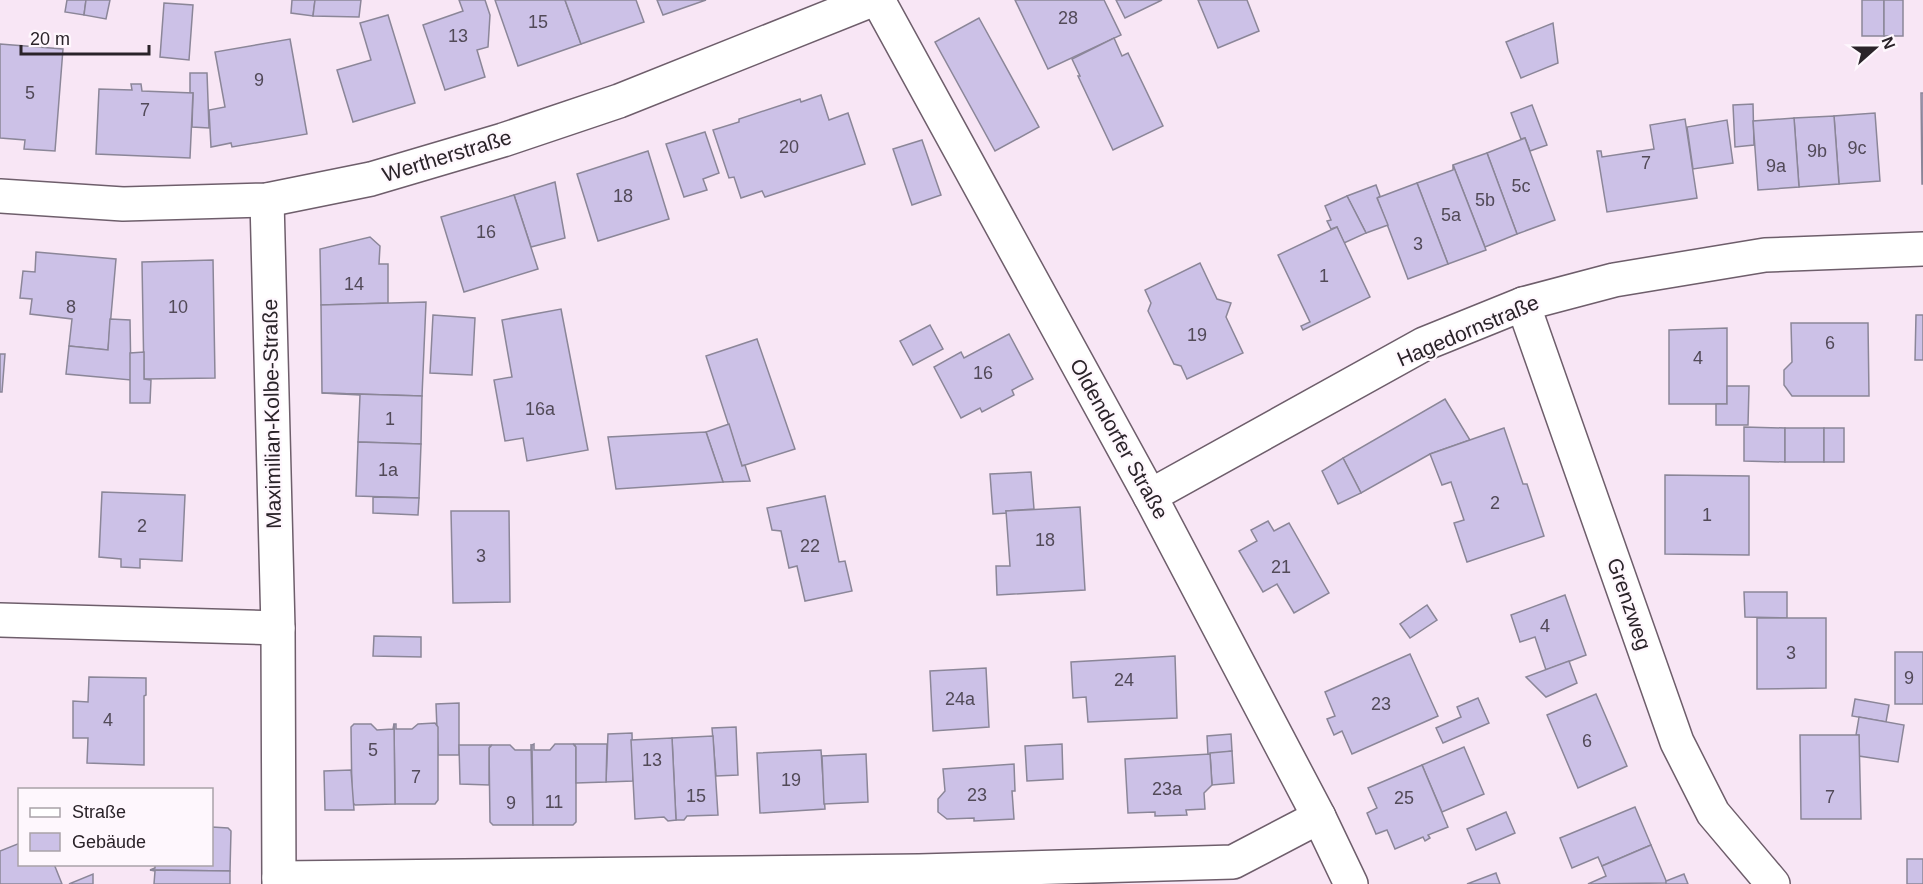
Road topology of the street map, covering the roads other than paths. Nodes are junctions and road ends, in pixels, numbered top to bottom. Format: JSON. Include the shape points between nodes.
{"nodes":[{"id":1,"x":872,"y":0,"type":"edge"},
{"id":2,"x":878,"y":0,"type":"edge"},
{"id":3,"x":0,"y":196,"type":"edge"},
{"id":4,"x":267,"y":200,"type":"junction"},
{"id":5,"x":1923,"y":249,"type":"edge"},
{"id":6,"x":1523,"y":304,"type":"junction"},
{"id":7,"x":1150,"y":496,"type":"junction"},
{"id":8,"x":0,"y":620,"type":"edge"},
{"id":9,"x":278,"y":628,"type":"junction"},
{"id":10,"x":1319,"y":817,"type":"junction"},
{"id":11,"x":919,"y":878,"type":"edge"},
{"id":12,"x":279,"y":881,"type":"edge"},
{"id":13,"x":1351,"y":884,"type":"edge"},
{"id":14,"x":1773,"y":884,"type":"edge"}],
"edges":[{"from":1,"to":4,"type":"street","name":"Wertherstraße","via":[[619,100],[503,140],[371,179]]},
{"from":2,"to":7,"type":"street","name":"Oldendorfer Straße"},
{"from":3,"to":4,"type":"street","name":"Wertherstraße","via":[[123,204]]},
{"from":4,"to":9,"type":"street","name":"Maximilian-Kolbe-Straße"},
{"from":5,"to":6,"type":"street","name":"Hagedornstraße","via":[[1765,255],[1614,280]]},
{"from":6,"to":7,"type":"street","name":"Hagedornstraße","via":[[1424,344]]},
{"from":6,"to":14,"type":"street","name":"Grenzweg","via":[[1677,742],[1713,813]]},
{"from":7,"to":10,"type":"street","name":"Oldendorfer Straße"},
{"from":8,"to":9,"type":"street"},
{"from":9,"to":12,"type":"street","name":"Maximilian-Kolbe-Straße"},
{"from":10,"to":11,"type":"street","name":"Maximilian-Kolbe-Straße","via":[[1233,861]]},
{"from":10,"to":13,"type":"street","name":"Oldendorfer Straße"},
{"from":11,"to":12,"type":"street","name":"Maximilian-Kolbe-Straße"}]}
